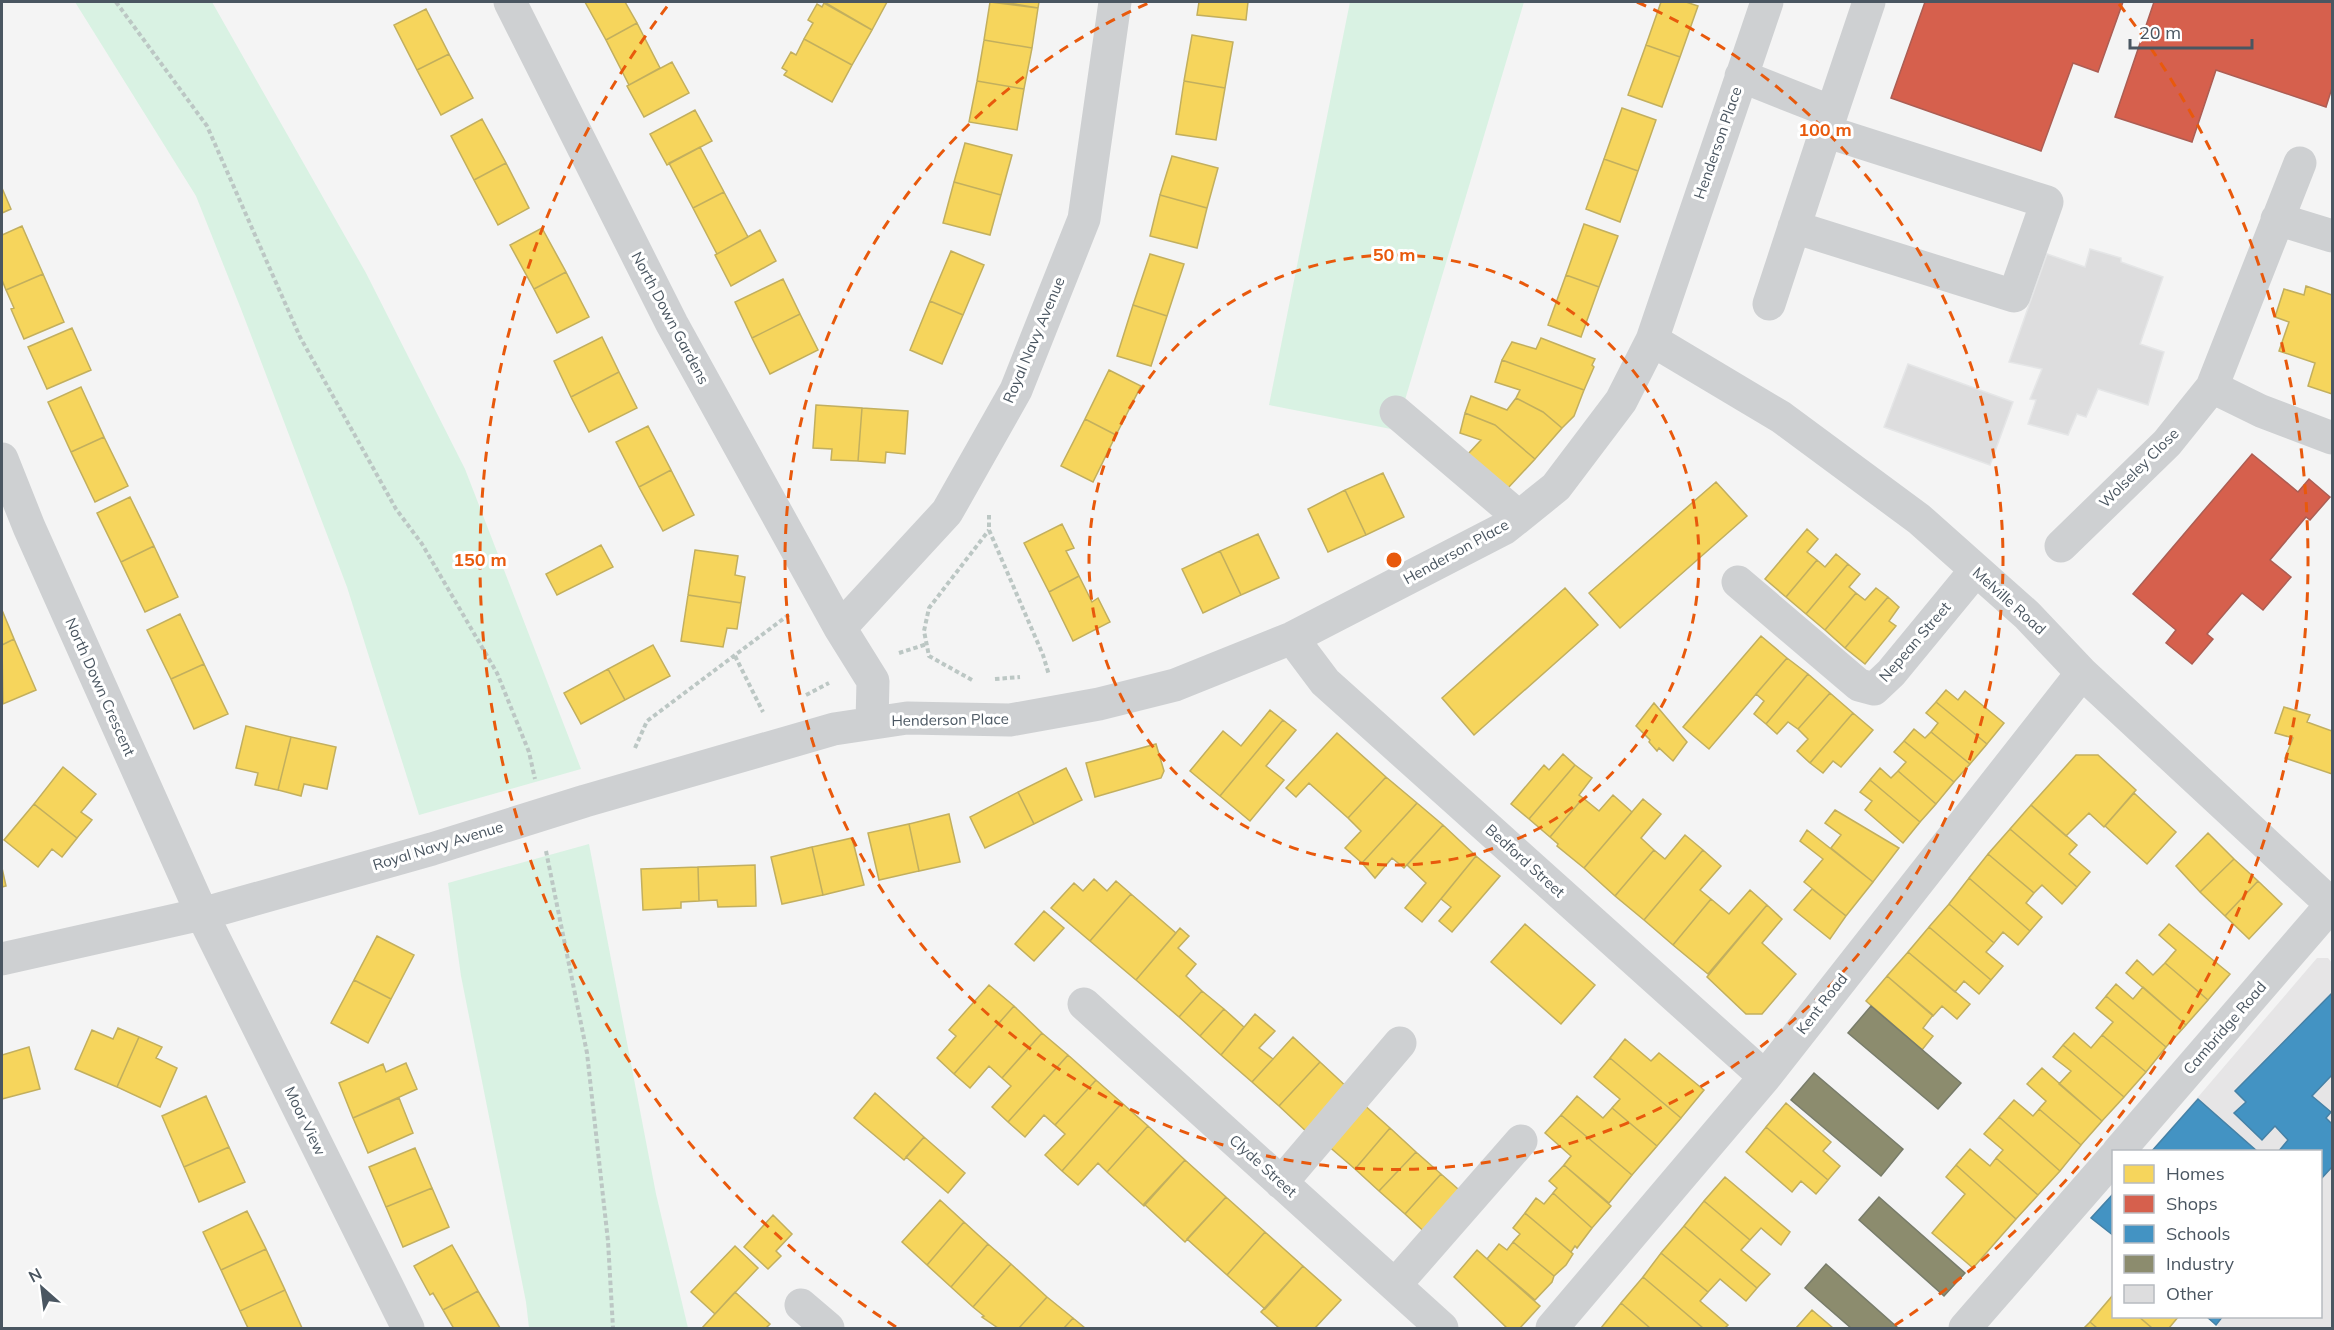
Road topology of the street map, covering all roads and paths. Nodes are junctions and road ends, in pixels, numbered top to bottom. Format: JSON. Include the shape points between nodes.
{"nodes":[{"id":1,"x":116,"y":2,"type":"edge"},
{"id":2,"x":510,"y":2,"type":"edge"},
{"id":3,"x":1115,"y":2,"type":"edge"},
{"id":4,"x":1767,"y":2,"type":"edge"},
{"id":5,"x":1869,"y":2,"type":"edge"},
{"id":6,"x":1741,"y":76,"type":"junction"},
{"id":7,"x":1829,"y":121,"type":"junction"},
{"id":8,"x":2300,"y":163,"type":"dead end"},
{"id":9,"x":2277,"y":219,"type":"junction"},
{"id":10,"x":1794,"y":227,"type":"junction"},
{"id":11,"x":2332,"y":236,"type":"edge"},
{"id":12,"x":1769,"y":304,"type":"dead end"},
{"id":13,"x":1652,"y":340,"type":"junction"},
{"id":14,"x":2212,"y":387,"type":"junction"},
{"id":15,"x":1395,"y":412,"type":"dead end"},
{"id":16,"x":2332,"y":438,"type":"edge"},
{"id":17,"x":2,"y":459,"type":"edge"},
{"id":18,"x":966,"y":478,"type":"junction"},
{"id":19,"x":1518,"y":516,"type":"junction"},
{"id":20,"x":989,"y":530,"type":"junction"},
{"id":21,"x":2061,"y":546,"type":"dead end"},
{"id":22,"x":1975,"y":571,"type":"junction"},
{"id":23,"x":1738,"y":582,"type":"dead end"},
{"id":24,"x":819,"y":591,"type":"junction"},
{"id":25,"x":840,"y":628,"type":"junction"},
{"id":26,"x":1292,"y":638,"type":"junction"},
{"id":27,"x":927,"y":644,"type":"junction"},
{"id":28,"x":735,"y":656,"type":"junction"},
{"id":29,"x":864,"y":666,"type":"junction"},
{"id":30,"x":2082,"y":673,"type":"junction"},
{"id":31,"x":1031,"y":677,"type":"dead end"},
{"id":32,"x":1040,"y":677,"type":"dead end"},
{"id":33,"x":993,"y":679,"type":"dead end"},
{"id":34,"x":974,"y":681,"type":"dead end"},
{"id":35,"x":797,"y":700,"type":"dead end"},
{"id":36,"x":766,"y":718,"type":"dead end"},
{"id":37,"x":872,"y":722,"type":"junction"},
{"id":38,"x":616,"y":792,"type":"junction"},
{"id":39,"x":543,"y":814,"type":"junction"},
{"id":40,"x":2332,"y":904,"type":"edge"},
{"id":41,"x":202,"y":914,"type":"junction"},
{"id":42,"x":2,"y":959,"type":"edge"},
{"id":43,"x":1084,"y":1004,"type":"dead end"},
{"id":44,"x":1400,"y":1043,"type":"dead end"},
{"id":45,"x":1765,"y":1077,"type":"junction"},
{"id":46,"x":1521,"y":1142,"type":"dead end"},
{"id":47,"x":2120,"y":1150,"type":"edge"},
{"id":48,"x":2112,"y":1159,"type":"edge"},
{"id":49,"x":1281,"y":1182,"type":"junction"},
{"id":50,"x":1395,"y":1285,"type":"junction"},
{"id":51,"x":801,"y":1305,"type":"dead end"},
{"id":52,"x":408,"y":1329,"type":"edge"},
{"id":53,"x":613,"y":1329,"type":"edge"},
{"id":54,"x":828,"y":1329,"type":"edge"},
{"id":55,"x":1442,"y":1329,"type":"edge"},
{"id":56,"x":1552,"y":1329,"type":"edge"},
{"id":57,"x":1965,"y":1329,"type":"edge"}],
"edges":[{"from":1,"to":39,"type":"path","via":[[207,126],[300,337],[396,509],[422,544],[497,673],[529,752]]},
{"from":2,"to":24,"type":"street","name":"North Down Gardens","via":[[672,324]]},
{"from":3,"to":18,"type":"street","name":"Royal Navy Avenue","via":[[1084,219],[1016,390]]},
{"from":4,"to":6,"type":"street","name":"Henderson Place"},
{"from":5,"to":7,"type":"street"},
{"from":6,"to":7,"type":"street"},
{"from":6,"to":13,"type":"street","name":"Henderson Place"},
{"from":7,"to":10,"type":"street"},
{"from":7,"to":10,"type":"street","via":[[2047,202],[2014,296]]},
{"from":8,"to":9,"type":"street","name":"Wolseley Close"},
{"from":9,"to":11,"type":"street"},
{"from":9,"to":14,"type":"street","name":"Wolseley Close"},
{"from":10,"to":12,"type":"street"},
{"from":13,"to":19,"type":"street","name":"Henderson Place","via":[[1621,401],[1556,487]]},
{"from":13,"to":22,"type":"street","name":"Melville Road","via":[[1781,417],[1919,519]]},
{"from":14,"to":16,"type":"street","via":[[2260,411]]},
{"from":14,"to":21,"type":"street","name":"Wolseley Close","via":[[2168,443]]},
{"from":15,"to":19,"type":"street"},
{"from":17,"to":41,"type":"street","name":"North Down Crescent","via":[[28,527]]},
{"from":18,"to":20,"type":"path","via":[[990,496]]},
{"from":18,"to":25,"type":"street","name":"Royal Navy Avenue","via":[[947,512]]},
{"from":19,"to":26,"type":"street","name":"Henderson Place","via":[[1504,528]]},
{"from":20,"to":27,"type":"path","via":[[930,608],[924,631]]},
{"from":20,"to":32,"type":"path","via":[[1043,655],[1050,677]]},
{"from":22,"to":23,"type":"street","name":"Nepean Street","via":[[1874,689],[1859,685]]},
{"from":22,"to":30,"type":"street","name":"Melville Road","via":[[2027,615]]},
{"from":24,"to":25,"type":"street","name":"North Down Gardens"},
{"from":24,"to":28,"type":"path"},
{"from":25,"to":29,"type":"street","name":"North Down Gardens"},
{"from":26,"to":37,"type":"street","name":"Henderson Place","via":[[1175,685],[1099,704],[1010,720],[907,718]]},
{"from":26,"to":45,"type":"street","name":"Bedford Street","via":[[1325,682]]},
{"from":27,"to":29,"type":"path"},
{"from":27,"to":34,"type":"path","via":[[929,656]]},
{"from":28,"to":36,"type":"path"},
{"from":28,"to":38,"type":"path","via":[[647,721]]},
{"from":29,"to":35,"type":"path"},
{"from":29,"to":37,"type":"street","name":"North Down Gardens","via":[[873,681]]},
{"from":30,"to":40,"type":"street","name":"Melville Road"},
{"from":30,"to":45,"type":"street","name":"Kent Road"},
{"from":31,"to":33,"type":"path"},
{"from":37,"to":38,"type":"street","name":"Royal Navy Avenue","via":[[834,729]]},
{"from":38,"to":39,"type":"street","name":"Royal Navy Avenue"},
{"from":39,"to":41,"type":"street","name":"Royal Navy Avenue"},
{"from":39,"to":53,"type":"path","via":[[546,854],[587,1053],[608,1241]]},
{"from":40,"to":47,"type":"street","name":"Cambridge Road"},
{"from":41,"to":42,"type":"street","name":"Royal Navy Avenue"},
{"from":41,"to":52,"type":"street","name":"Moor View"},
{"from":43,"to":49,"type":"street","name":"Clyde Street"},
{"from":44,"to":49,"type":"street"},
{"from":45,"to":56,"type":"street","name":"Kent Road"},
{"from":46,"to":50,"type":"street"},
{"from":48,"to":57,"type":"street"},
{"from":49,"to":50,"type":"street","name":"Clyde Street"},
{"from":50,"to":55,"type":"street","name":"Clyde Street"},
{"from":51,"to":54,"type":"street"}]}
